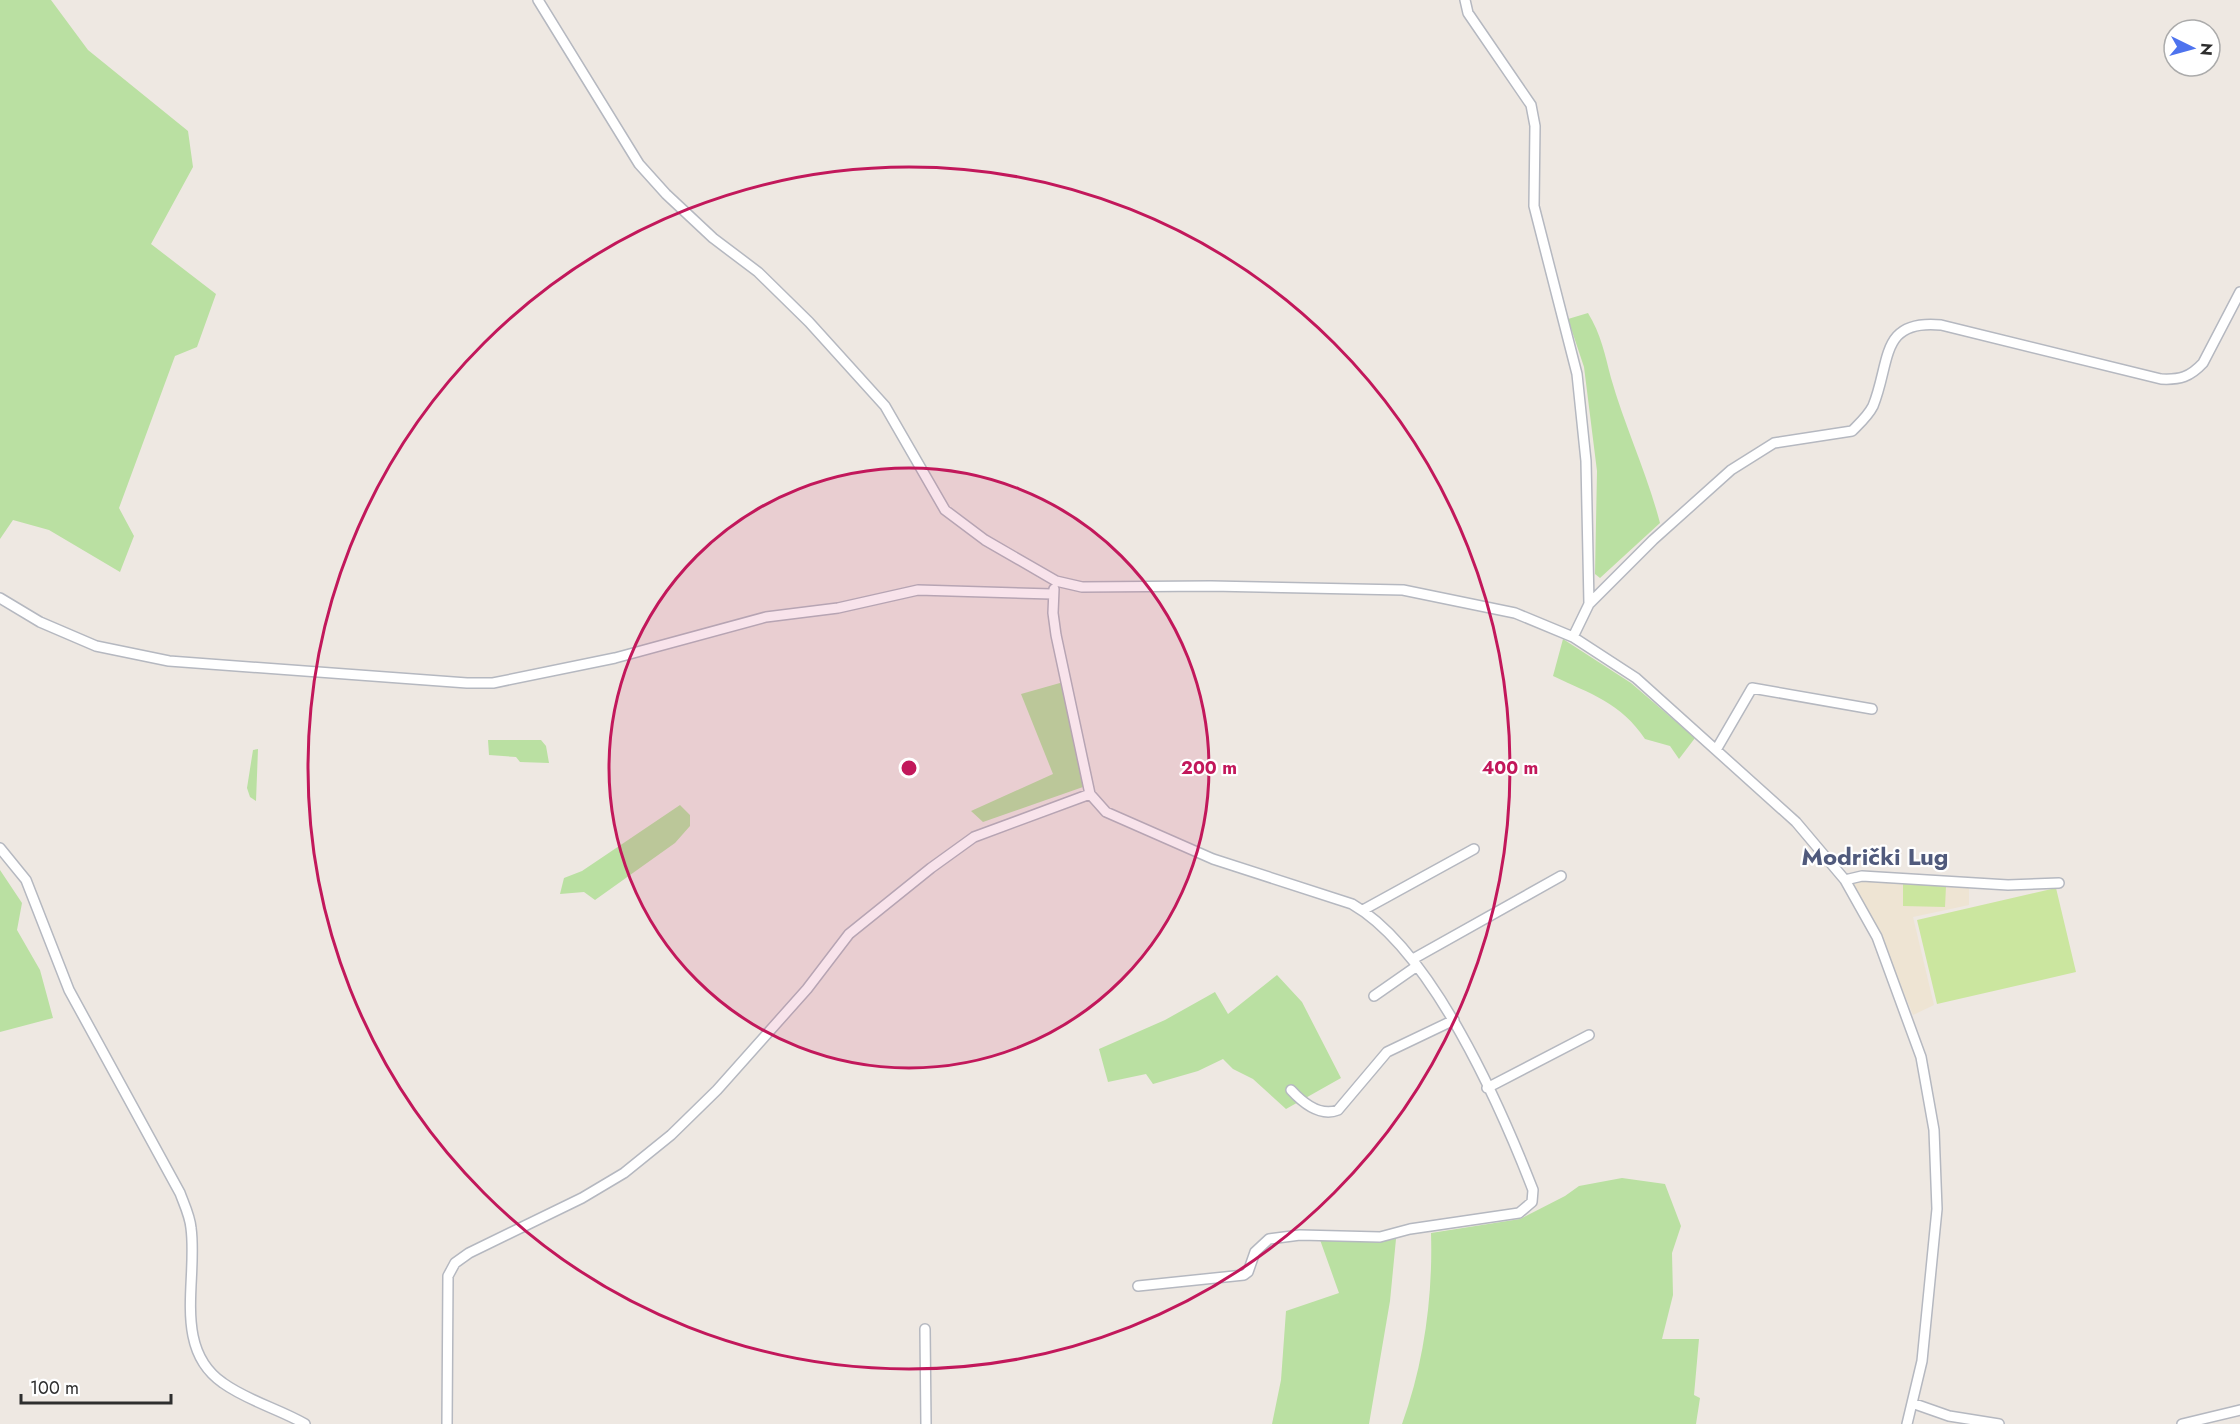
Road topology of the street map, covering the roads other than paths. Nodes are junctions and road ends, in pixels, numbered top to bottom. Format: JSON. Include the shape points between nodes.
{"nodes":[{"id":1,"x":538,"y":0,"type":"edge"},
{"id":2,"x":1465,"y":0,"type":"edge"},
{"id":3,"x":2240,"y":292,"type":"edge"},
{"id":4,"x":1056,"y":580,"type":"junction"},
{"id":5,"x":1052,"y":594,"type":"junction"},
{"id":6,"x":0,"y":598,"type":"edge"},
{"id":7,"x":1589,"y":604,"type":"junction"},
{"id":8,"x":1573,"y":637,"type":"junction"},
{"id":9,"x":1872,"y":710,"type":"dead end"},
{"id":10,"x":1716,"y":750,"type":"junction"},
{"id":11,"x":1090,"y":794,"type":"junction"},
{"id":12,"x":0,"y":848,"type":"edge"},
{"id":13,"x":1474,"y":849,"type":"dead end"},
{"id":14,"x":1561,"y":876,"type":"dead end"},
{"id":15,"x":1845,"y":880,"type":"junction"},
{"id":16,"x":2059,"y":883,"type":"dead end"},
{"id":17,"x":1363,"y":910,"type":"junction"},
{"id":18,"x":1415,"y":962,"type":"junction"},
{"id":19,"x":1374,"y":996,"type":"dead end"},
{"id":20,"x":1454,"y":1020,"type":"junction"},
{"id":21,"x":1589,"y":1035,"type":"dead end"},
{"id":22,"x":1487,"y":1088,"type":"junction"},
{"id":23,"x":1291,"y":1090,"type":"dead end"},
{"id":24,"x":1138,"y":1286,"type":"dead end"},
{"id":25,"x":925,"y":1329,"type":"dead end"},
{"id":26,"x":1912,"y":1403,"type":"junction"},
{"id":27,"x":2240,"y":1410,"type":"edge"},
{"id":28,"x":305,"y":1424,"type":"edge"},
{"id":29,"x":447,"y":1424,"type":"edge"},
{"id":30,"x":926,"y":1424,"type":"edge"},
{"id":31,"x":1907,"y":1424,"type":"edge"},
{"id":32,"x":1999,"y":1424,"type":"edge"},
{"id":33,"x":2182,"y":1424,"type":"edge"}],
"edges":[{"from":1,"to":4,"type":"street","via":[[639,164],[713,238],[783,296],[877,397],[945,510],[986,540]]},
{"from":2,"to":7,"type":"street","via":[[1468,13],[1531,105],[1535,126],[1534,206],[1577,374],[1586,461]]},
{"from":3,"to":7,"type":"street","via":[[2204,363],[2179,380],[2161,379],[1941,325],[1921,323],[1906,327],[1890,349],[1872,406],[1852,431],[1774,443],[1751,456],[1699,497]]},
{"from":4,"to":5,"type":"street"},
{"from":4,"to":8,"type":"street","via":[[1104,589],[1211,586],[1403,590],[1515,612]]},
{"from":5,"to":6,"type":"street","via":[[918,590],[838,608],[766,617],[615,658],[494,683],[169,661],[96,646],[40,622]]},
{"from":5,"to":11,"type":"street","via":[[1056,635]]},
{"from":7,"to":8,"type":"street"},
{"from":8,"to":10,"type":"street","via":[[1636,678]]},
{"from":9,"to":10,"type":"street","via":[[1752,688]]},
{"from":10,"to":15,"type":"street","via":[[1796,822]]},
{"from":11,"to":17,"type":"street","via":[[1106,812],[1213,859]]},
{"from":11,"to":29,"type":"street","via":[[974,837],[931,868],[849,934],[800,997],[671,1136],[624,1173],[582,1198],[455,1263],[448,1276]]},
{"from":12,"to":28,"type":"street","via":[[26,880],[69,990],[180,1193],[191,1228],[191,1314],[200,1358],[222,1383]]},
{"from":13,"to":17,"type":"street"},
{"from":14,"to":18,"type":"street"},
{"from":15,"to":16,"type":"street","via":[[1862,876],[2008,885]]},
{"from":15,"to":26,"type":"street","via":[[1877,937],[1921,1057],[1934,1130],[1937,1209],[1922,1361]]},
{"from":17,"to":18,"type":"street"},
{"from":18,"to":19,"type":"street"},
{"from":18,"to":20,"type":"street"},
{"from":20,"to":22,"type":"street"},
{"from":20,"to":23,"type":"street","via":[[1387,1052],[1348,1100],[1333,1112],[1305,1104]]},
{"from":21,"to":22,"type":"street"},
{"from":22,"to":24,"type":"street","via":[[1533,1190],[1532,1202],[1525,1210],[1380,1237],[1300,1235],[1269,1239],[1255,1252],[1244,1275]]},
{"from":25,"to":30,"type":"street"},
{"from":26,"to":31,"type":"street"},
{"from":26,"to":32,"type":"street","via":[[1949,1416]]},
{"from":27,"to":33,"type":"street"}]}
